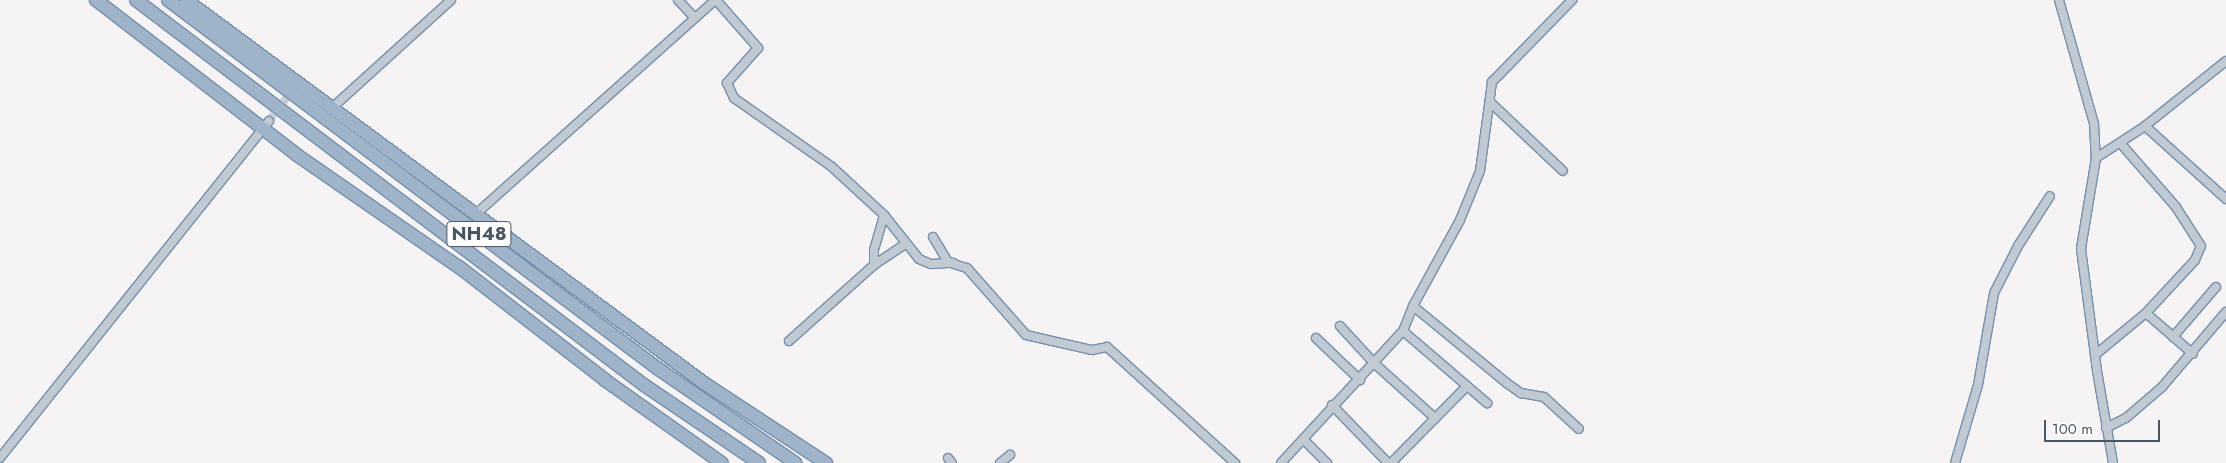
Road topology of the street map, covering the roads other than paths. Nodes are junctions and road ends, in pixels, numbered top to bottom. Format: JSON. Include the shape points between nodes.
{"nodes":[{"id":1,"x":96,"y":0,"type":"edge"},
{"id":2,"x":136,"y":0,"type":"edge"},
{"id":3,"x":168,"y":0,"type":"edge"},
{"id":4,"x":186,"y":0,"type":"edge"},
{"id":5,"x":451,"y":0,"type":"edge"},
{"id":6,"x":678,"y":0,"type":"edge"},
{"id":7,"x":715,"y":0,"type":"edge"},
{"id":8,"x":1572,"y":0,"type":"edge"},
{"id":9,"x":2059,"y":0,"type":"edge"},
{"id":10,"x":694,"y":17,"type":"junction"},
{"id":11,"x":2226,"y":61,"type":"edge"},
{"id":12,"x":1490,"y":102,"type":"junction"},
{"id":13,"x":333,"y":106,"type":"junction"},
{"id":14,"x":266,"y":125,"type":"junction"},
{"id":15,"x":2145,"y":126,"type":"junction"},
{"id":16,"x":2121,"y":144,"type":"junction"},
{"id":17,"x":2096,"y":158,"type":"junction"},
{"id":18,"x":1563,"y":171,"type":"dead end"},
{"id":19,"x":2050,"y":196,"type":"dead end"},
{"id":20,"x":2226,"y":199,"type":"edge"},
{"id":21,"x":476,"y":213,"type":"junction"},
{"id":22,"x":884,"y":215,"type":"junction"},
{"id":23,"x":933,"y":237,"type":"dead end"},
{"id":24,"x":906,"y":244,"type":"junction"},
{"id":25,"x":953,"y":264,"type":"junction"},
{"id":26,"x":874,"y":265,"type":"junction"},
{"id":27,"x":510,"y":284,"type":"junction"},
{"id":28,"x":2216,"y":288,"type":"dead end"},
{"id":29,"x":499,"y":298,"type":"junction"},
{"id":30,"x":1413,"y":306,"type":"junction"},
{"id":31,"x":2226,"y":312,"type":"edge"},
{"id":32,"x":2146,"y":313,"type":"junction"},
{"id":33,"x":1340,"y":326,"type":"dead end"},
{"id":34,"x":1403,"y":331,"type":"junction"},
{"id":35,"x":2173,"y":337,"type":"junction"},
{"id":36,"x":1316,"y":338,"type":"dead end"},
{"id":37,"x":789,"y":341,"type":"dead end"},
{"id":38,"x":2193,"y":354,"type":"junction"},
{"id":39,"x":2095,"y":355,"type":"junction"},
{"id":40,"x":1375,"y":364,"type":"junction"},
{"id":41,"x":1360,"y":380,"type":"junction"},
{"id":42,"x":1467,"y":386,"type":"junction"},
{"id":43,"x":1487,"y":404,"type":"dead end"},
{"id":44,"x":1332,"y":405,"type":"junction"},
{"id":45,"x":1435,"y":418,"type":"junction"},
{"id":46,"x":2106,"y":428,"type":"junction"},
{"id":47,"x":1578,"y":429,"type":"dead end"},
{"id":48,"x":1304,"y":440,"type":"junction"},
{"id":49,"x":1010,"y":455,"type":"dead end"},
{"id":50,"x":0,"y":458,"type":"edge"},
{"id":51,"x":722,"y":463,"type":"edge"},
{"id":52,"x":759,"y":463,"type":"edge"},
{"id":53,"x":795,"y":463,"type":"edge"},
{"id":54,"x":826,"y":463,"type":"edge"},
{"id":55,"x":1000,"y":463,"type":"edge"},
{"id":56,"x":1235,"y":463,"type":"edge"},
{"id":57,"x":1281,"y":463,"type":"edge"},
{"id":58,"x":1327,"y":463,"type":"edge"},
{"id":59,"x":1389,"y":463,"type":"edge"},
{"id":60,"x":1955,"y":463,"type":"edge"},
{"id":61,"x":2113,"y":463,"type":"edge"}],
"edges":[{"from":1,"to":14,"type":"highway"},
{"from":2,"to":27,"type":"highway","number":"NH48"},
{"from":3,"to":53,"type":"highway","number":"NH48","via":[[657,368]]},
{"from":4,"to":13,"type":"highway","via":[[297,85]]},
{"from":5,"to":13,"type":"street"},
{"from":6,"to":10,"type":"street"},
{"from":7,"to":10,"type":"street"},
{"from":7,"to":22,"type":"street","via":[[758,48],[727,83],[734,98],[832,167]]},
{"from":8,"to":12,"type":"street","via":[[1492,82]]},
{"from":9,"to":17,"type":"street","via":[[2094,124]]},
{"from":10,"to":21,"type":"street"},
{"from":11,"to":15,"type":"street"},
{"from":12,"to":18,"type":"street"},
{"from":12,"to":30,"type":"street","via":[[1480,171],[1460,220]]},
{"from":13,"to":21,"type":"highway"},
{"from":14,"to":29,"type":"highway"},
{"from":14,"to":50,"type":"street"},
{"from":15,"to":16,"type":"street"},
{"from":15,"to":20,"type":"street"},
{"from":16,"to":17,"type":"street"},
{"from":16,"to":32,"type":"street","via":[[2176,207],[2201,246],[2195,260]]},
{"from":17,"to":39,"type":"street","via":[[2081,249]]},
{"from":19,"to":60,"type":"street","via":[[2018,246],[1994,293],[1978,384]]},
{"from":21,"to":54,"type":"highway","via":[[704,383]]},
{"from":22,"to":24,"type":"street"},
{"from":22,"to":26,"type":"street","via":[[874,250]]},
{"from":23,"to":25,"type":"street","via":[[940,252]]},
{"from":24,"to":25,"type":"street","via":[[925,261]]},
{"from":24,"to":26,"type":"street"},
{"from":25,"to":56,"type":"street","via":[[967,268],[1026,335],[1092,350],[1107,347]]},
{"from":26,"to":37,"type":"street"},
{"from":27,"to":29,"type":"highway"},
{"from":27,"to":52,"type":"highway","number":"NH48","via":[[644,385]]},
{"from":28,"to":35,"type":"street"},
{"from":29,"to":51,"type":"highway","via":[[604,380]]},
{"from":30,"to":34,"type":"street"},
{"from":30,"to":47,"type":"street","via":[[1508,384],[1521,393],[1544,397]]},
{"from":31,"to":38,"type":"street"},
{"from":32,"to":35,"type":"street"},
{"from":32,"to":39,"type":"street"},
{"from":33,"to":40,"type":"street"},
{"from":34,"to":40,"type":"street"},
{"from":34,"to":42,"type":"street"},
{"from":35,"to":38,"type":"street"},
{"from":36,"to":41,"type":"street"},
{"from":38,"to":46,"type":"street","via":[[2145,403]]},
{"from":39,"to":46,"type":"street"},
{"from":40,"to":41,"type":"street"},
{"from":40,"to":45,"type":"street"},
{"from":41,"to":44,"type":"street"},
{"from":42,"to":43,"type":"street"},
{"from":42,"to":45,"type":"street"},
{"from":44,"to":48,"type":"street"},
{"from":44,"to":59,"type":"street"},
{"from":45,"to":59,"type":"street"},
{"from":46,"to":61,"type":"street"},
{"from":48,"to":57,"type":"street"},
{"from":48,"to":58,"type":"street"},
{"from":49,"to":55,"type":"street"}]}
